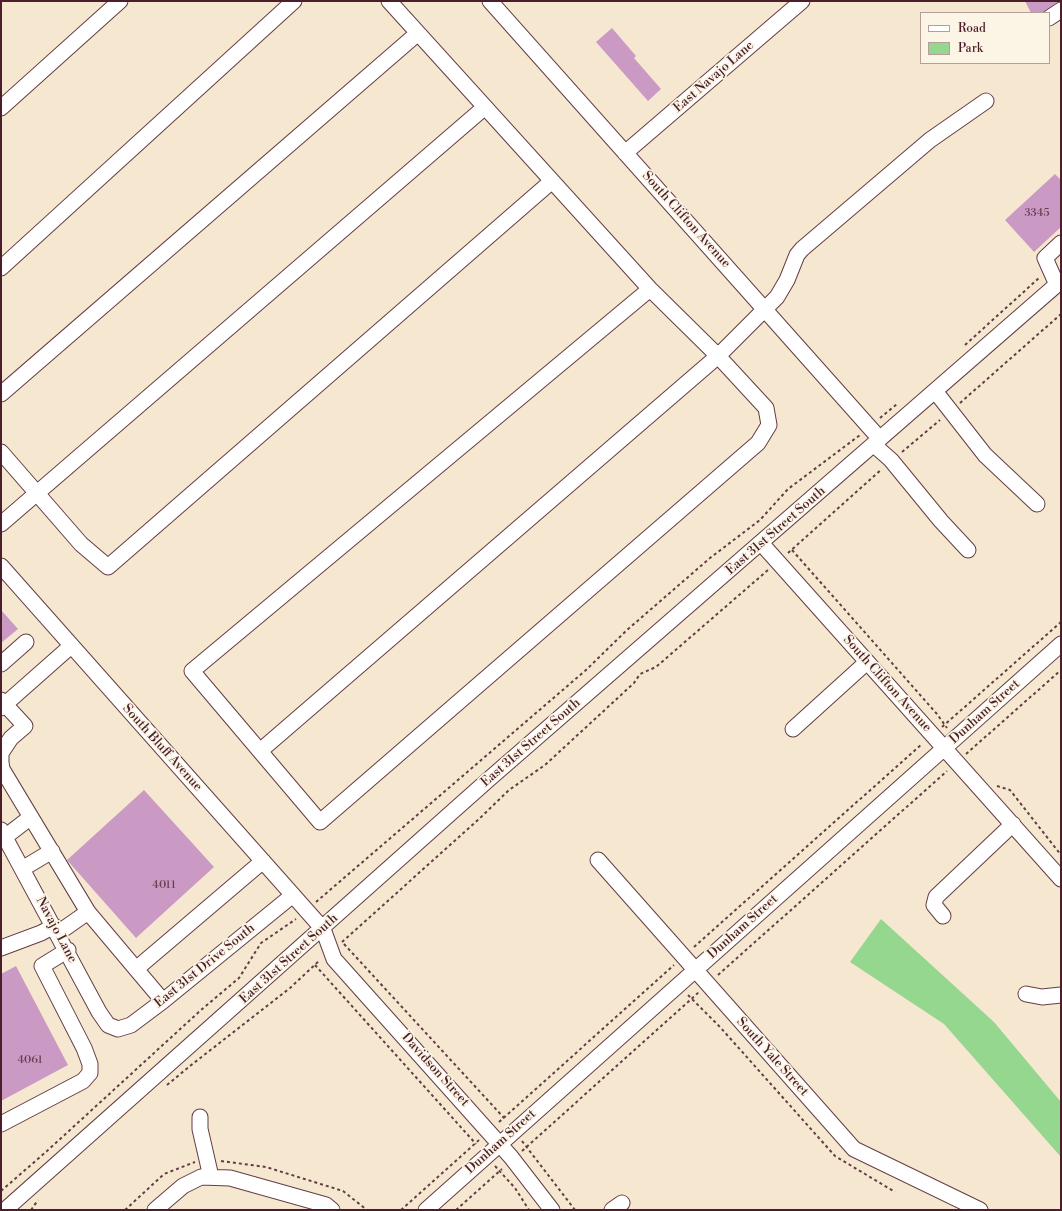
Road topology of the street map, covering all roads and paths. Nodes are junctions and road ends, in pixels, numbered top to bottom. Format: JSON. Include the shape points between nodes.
{"nodes":[{"id":1,"x":120,"y":1,"type":"edge"},
{"id":2,"x":294,"y":1,"type":"edge"},
{"id":3,"x":389,"y":1,"type":"edge"},
{"id":4,"x":490,"y":1,"type":"edge"},
{"id":5,"x":802,"y":1,"type":"edge"},
{"id":6,"x":1061,"y":10,"type":"edge"},
{"id":7,"x":1050,"y":17,"type":"edge"},
{"id":8,"x":418,"y":33,"type":"junction"},
{"id":9,"x":986,"y":101,"type":"dead end"},
{"id":10,"x":485,"y":107,"type":"junction"},
{"id":11,"x":1,"y":108,"type":"edge"},
{"id":12,"x":625,"y":153,"type":"junction"},
{"id":13,"x":552,"y":181,"type":"junction"},
{"id":14,"x":1061,"y":243,"type":"edge"},
{"id":15,"x":1,"y":268,"type":"edge"},
{"id":16,"x":1050,"y":268,"type":"junction"},
{"id":17,"x":1059,"y":283,"type":"edge"},
{"id":18,"x":650,"y":288,"type":"junction"},
{"id":19,"x":764,"y":309,"type":"junction"},
{"id":20,"x":1061,"y":314,"type":"edge"},
{"id":21,"x":959,"y":350,"type":"dead end"},
{"id":22,"x":718,"y":356,"type":"junction"},
{"id":23,"x":935,"y":391,"type":"junction"},
{"id":24,"x":1,"y":394,"type":"edge"},
{"id":25,"x":898,"y":404,"type":"dead end"},
{"id":26,"x":951,"y":410,"type":"junction"},
{"id":27,"x":869,"y":427,"type":"junction"},
{"id":28,"x":877,"y":442,"type":"junction"},
{"id":29,"x":1,"y":452,"type":"edge"},
{"id":30,"x":892,"y":461,"type":"junction"},
{"id":31,"x":38,"y":493,"type":"junction"},
{"id":32,"x":1037,"y":504,"type":"dead end"},
{"id":33,"x":1,"y":524,"type":"edge"},
{"id":34,"x":761,"y":543,"type":"junction"},
{"id":35,"x":792,"y":550,"type":"junction"},
{"id":36,"x":968,"y":550,"type":"dead end"},
{"id":37,"x":778,"y":562,"type":"junction"},
{"id":38,"x":1,"y":566,"type":"edge"},
{"id":39,"x":1061,"y":622,"type":"edge"},
{"id":40,"x":26,"y":642,"type":"dead end"},
{"id":41,"x":1061,"y":644,"type":"edge"},
{"id":42,"x":71,"y":646,"type":"junction"},
{"id":43,"x":867,"y":662,"type":"junction"},
{"id":44,"x":1,"y":664,"type":"edge"},
{"id":45,"x":1061,"y":670,"type":"edge"},
{"id":46,"x":2,"y":704,"type":"edge"},
{"id":47,"x":944,"y":725,"type":"junction"},
{"id":48,"x":793,"y":729,"type":"dead end"},
{"id":49,"x":932,"y":735,"type":"junction"},
{"id":50,"x":956,"y":738,"type":"junction"},
{"id":51,"x":944,"y":749,"type":"junction"},
{"id":52,"x":260,"y":751,"type":"junction"},
{"id":53,"x":962,"y":757,"type":"junction"},
{"id":54,"x":973,"y":758,"type":"dead end"},
{"id":55,"x":1,"y":761,"type":"edge"},
{"id":56,"x":996,"y":786,"type":"dead end"},
{"id":57,"x":31,"y":817,"type":"junction"},
{"id":58,"x":1013,"y":824,"type":"junction"},
{"id":59,"x":3,"y":834,"type":"edge"},
{"id":60,"x":52,"y":851,"type":"junction"},
{"id":61,"x":1061,"y":855,"type":"edge"},
{"id":62,"x":598,"y":860,"type":"dead end"},
{"id":63,"x":263,"y":861,"type":"junction"},
{"id":64,"x":22,"y":869,"type":"junction"},
{"id":65,"x":1061,"y":879,"type":"edge"},
{"id":66,"x":293,"y":895,"type":"junction"},
{"id":67,"x":306,"y":910,"type":"junction"},
{"id":68,"x":88,"y":912,"type":"junction"},
{"id":69,"x":943,"y":916,"type":"dead end"},
{"id":70,"x":56,"y":929,"type":"junction"},
{"id":71,"x":323,"y":929,"type":"junction"},
{"id":72,"x":336,"y":946,"type":"junction"},
{"id":73,"x":1,"y":948,"type":"edge"},
{"id":74,"x":68,"y":950,"type":"junction"},
{"id":75,"x":683,"y":957,"type":"junction"},
{"id":76,"x":315,"y":965,"type":"junction"},
{"id":77,"x":136,"y":969,"type":"junction"},
{"id":78,"x":695,"y":970,"type":"junction"},
{"id":79,"x":666,"y":972,"type":"junction"},
{"id":80,"x":707,"y":984,"type":"junction"},
{"id":81,"x":679,"y":985,"type":"junction"},
{"id":82,"x":1026,"y":994,"type":"dead end"},
{"id":83,"x":1061,"y":995,"type":"edge"},
{"id":84,"x":692,"y":998,"type":"junction"},
{"id":85,"x":163,"y":1001,"type":"junction"},
{"id":86,"x":113,"y":1028,"type":"joint"},
{"id":87,"x":166,"y":1086,"type":"dead end"},
{"id":88,"x":200,"y":1117,"type":"dead end"},
{"id":89,"x":504,"y":1118,"type":"junction"},
{"id":90,"x":1,"y":1124,"type":"edge"},
{"id":91,"x":514,"y":1131,"type":"junction"},
{"id":92,"x":489,"y":1132,"type":"junction"},
{"id":93,"x":475,"y":1144,"type":"junction"},
{"id":94,"x":500,"y":1144,"type":"junction"},
{"id":95,"x":527,"y":1146,"type":"junction"},
{"id":96,"x":486,"y":1156,"type":"junction"},
{"id":97,"x":513,"y":1159,"type":"junction"},
{"id":98,"x":500,"y":1171,"type":"junction"},
{"id":99,"x":211,"y":1177,"type":"junction"},
{"id":100,"x":1,"y":1191,"type":"edge"},
{"id":101,"x":895,"y":1192,"type":"dead end"},
{"id":102,"x":39,"y":1198,"type":"dead end"},
{"id":103,"x":5,"y":1210,"type":"edge"},
{"id":104,"x":31,"y":1210,"type":"edge"},
{"id":105,"x":155,"y":1210,"type":"edge"},
{"id":106,"x":332,"y":1210,"type":"edge"},
{"id":107,"x":401,"y":1210,"type":"edge"},
{"id":108,"x":426,"y":1210,"type":"edge"},
{"id":109,"x":456,"y":1210,"type":"edge"},
{"id":110,"x":529,"y":1210,"type":"edge"},
{"id":111,"x":552,"y":1210,"type":"edge"},
{"id":112,"x":575,"y":1210,"type":"edge"},
{"id":113,"x":980,"y":1210,"type":"edge"}],
"edges":[{"from":1,"to":11,"type":"street"},
{"from":2,"to":15,"type":"street"},
{"from":3,"to":8,"type":"street"},
{"from":4,"to":12,"type":"street","name":"South Clifton Avenue"},
{"from":5,"to":12,"type":"street","name":"East Navajo Lane"},
{"from":6,"to":7,"type":"street"},
{"from":8,"to":10,"type":"street"},
{"from":8,"to":24,"type":"street"},
{"from":9,"to":19,"type":"street","via":[[930,140],[802,249],[793,263],[782,291]]},
{"from":10,"to":13,"type":"street"},
{"from":10,"to":31,"type":"street"},
{"from":12,"to":19,"type":"street","name":"South Clifton Avenue"},
{"from":13,"to":18,"type":"street"},
{"from":13,"to":31,"type":"street","via":[[108,567],[81,544]]},
{"from":14,"to":16,"type":"street","via":[[1045,258]]},
{"from":16,"to":17,"type":"street"},
{"from":16,"to":21,"type":"path"},
{"from":17,"to":23,"type":"street","name":"East 31st Street South"},
{"from":18,"to":22,"type":"street"},
{"from":18,"to":52,"type":"street","via":[[192,671]]},
{"from":19,"to":22,"type":"street"},
{"from":19,"to":27,"type":"street","name":"South Clifton Avenue"},
{"from":20,"to":26,"type":"path"},
{"from":22,"to":52,"type":"street"},
{"from":22,"to":52,"type":"street","via":[[766,408],[769,424],[758,444],[332,812],[320,822]]},
{"from":23,"to":26,"type":"street"},
{"from":23,"to":28,"type":"street","name":"East 31st Street South"},
{"from":25,"to":27,"type":"path"},
{"from":26,"to":30,"type":"path"},
{"from":26,"to":32,"type":"street","via":[[985,455]]},
{"from":27,"to":28,"type":"street","name":"South Clifton Avenue"},
{"from":27,"to":67,"type":"path","via":[[788,489],[760,520],[710,558],[627,630],[586,670]]},
{"from":28,"to":30,"type":"street","name":"South Clifton Avenue"},
{"from":28,"to":34,"type":"street","name":"East 31st Street South"},
{"from":29,"to":31,"type":"street"},
{"from":30,"to":35,"type":"path"},
{"from":30,"to":36,"type":"street","name":"South Clifton Avenue"},
{"from":31,"to":33,"type":"street"},
{"from":34,"to":37,"type":"street","name":"South Clifton Avenue"},
{"from":34,"to":71,"type":"street","name":"East 31st Street South","via":[[494,775]]},
{"from":35,"to":37,"type":"path"},
{"from":35,"to":47,"type":"path","via":[[932,708]]},
{"from":37,"to":43,"type":"street","name":"South Clifton Avenue"},
{"from":37,"to":72,"type":"path","via":[[656,667],[640,674],[623,694],[545,765],[509,790]]},
{"from":38,"to":42,"type":"street","name":"South Bluff Avenue"},
{"from":39,"to":47,"type":"path"},
{"from":40,"to":44,"type":"street"},
{"from":41,"to":50,"type":"street","name":"Dunham Street"},
{"from":42,"to":46,"type":"street"},
{"from":42,"to":63,"type":"street","name":"South Bluff Avenue"},
{"from":43,"to":48,"type":"street"},
{"from":43,"to":49,"type":"street","name":"South Clifton Avenue"},
{"from":45,"to":53,"type":"path"},
{"from":46,"to":55,"type":"street","via":[[25,726],[11,738],[1,753]]},
{"from":47,"to":49,"type":"path"},
{"from":47,"to":50,"type":"path"},
{"from":49,"to":51,"type":"street","name":"South Clifton Avenue"},
{"from":49,"to":75,"type":"path"},
{"from":50,"to":51,"type":"street","name":"Dunham Street"},
{"from":50,"to":53,"type":"path"},
{"from":51,"to":53,"type":"street","name":"South Clifton Avenue"},
{"from":51,"to":78,"type":"street","name":"Dunham Street"},
{"from":53,"to":54,"type":"path"},
{"from":53,"to":58,"type":"street","name":"South Clifton Avenue"},
{"from":53,"to":80,"type":"path"},
{"from":55,"to":57,"type":"street","via":[[2,769]]},
{"from":56,"to":61,"type":"path","via":[[1010,790]]},
{"from":57,"to":59,"type":"street"},
{"from":57,"to":60,"type":"street"},
{"from":58,"to":65,"type":"street","name":"South Clifton Avenue"},
{"from":58,"to":69,"type":"street","via":[[936,897],[934,905]]},
{"from":59,"to":64,"type":"street","name":"Navajo Lane"},
{"from":60,"to":64,"type":"street"},
{"from":60,"to":68,"type":"street"},
{"from":62,"to":75,"type":"street","name":"South Yale Street"},
{"from":63,"to":66,"type":"street","name":"South Bluff Avenue"},
{"from":63,"to":77,"type":"street"},
{"from":64,"to":70,"type":"street","name":"Navajo Lane"},
{"from":66,"to":67,"type":"street","name":"South Bluff Avenue"},
{"from":66,"to":85,"type":"street","name":"East 31st Drive South"},
{"from":67,"to":71,"type":"street","name":"South Bluff Avenue"},
{"from":67,"to":100,"type":"path","via":[[292,923],[261,943],[239,978]]},
{"from":68,"to":70,"type":"street"},
{"from":68,"to":77,"type":"street"},
{"from":70,"to":73,"type":"street"},
{"from":70,"to":74,"type":"street","name":"Navajo Lane"},
{"from":71,"to":72,"type":"street","name":"Davidson Street"},
{"from":71,"to":103,"type":"street","name":"East 31st Street South"},
{"from":72,"to":76,"type":"path"},
{"from":72,"to":89,"type":"path"},
{"from":72,"to":92,"type":"street","name":"Davidson Street","via":[[334,959]]},
{"from":74,"to":86,"type":"street","name":"Navajo Lane","via":[[99,1012]]},
{"from":74,"to":90,"type":"street","via":[[42,966],[84,1048],[90,1064],[90,1073],[83,1081]]},
{"from":75,"to":78,"type":"street","name":"South Yale Street"},
{"from":75,"to":79,"type":"path"},
{"from":76,"to":87,"type":"path","via":[[290,988]]},
{"from":76,"to":93,"type":"path"},
{"from":77,"to":85,"type":"street"},
{"from":78,"to":80,"type":"street","name":"South Yale Street"},
{"from":78,"to":81,"type":"street","name":"Dunham Street"},
{"from":79,"to":81,"type":"path"},
{"from":79,"to":89,"type":"path"},
{"from":80,"to":84,"type":"path"},
{"from":80,"to":113,"type":"street","name":"South Yale Street","via":[[854,1149]]},
{"from":81,"to":84,"type":"path"},
{"from":81,"to":91,"type":"street","name":"Dunham Street"},
{"from":82,"to":83,"type":"street","via":[[1042,997]]},
{"from":84,"to":95,"type":"path"},
{"from":84,"to":101,"type":"path","via":[[834,1156]]},
{"from":85,"to":86,"type":"street","name":"East 31st Drive South","via":[[131,1025]]},
{"from":88,"to":99,"type":"street","via":[[200,1130]]},
{"from":89,"to":91,"type":"path"},
{"from":89,"to":92,"type":"path"},
{"from":91,"to":94,"type":"street","name":"Dunham Street"},
{"from":91,"to":95,"type":"path"},
{"from":92,"to":93,"type":"path"},
{"from":92,"to":94,"type":"street","name":"Davidson Street"},
{"from":93,"to":96,"type":"path"},
{"from":93,"to":107,"type":"path"},
{"from":94,"to":96,"type":"street","name":"Dunham Street"},
{"from":94,"to":97,"type":"street","name":"Davidson Street"},
{"from":95,"to":97,"type":"path"},
{"from":95,"to":112,"type":"path"},
{"from":96,"to":98,"type":"path"},
{"from":96,"to":108,"type":"street","name":"Dunham Street"},
{"from":97,"to":98,"type":"path"},
{"from":97,"to":111,"type":"street","name":"Davidson Street"},
{"from":98,"to":109,"type":"path"},
{"from":98,"to":110,"type":"path"},
{"from":99,"to":105,"type":"street","via":[[201,1177],[183,1186]]},
{"from":99,"to":106,"type":"street","via":[[230,1178],[326,1205]]},
{"from":102,"to":104,"type":"path"}]}
